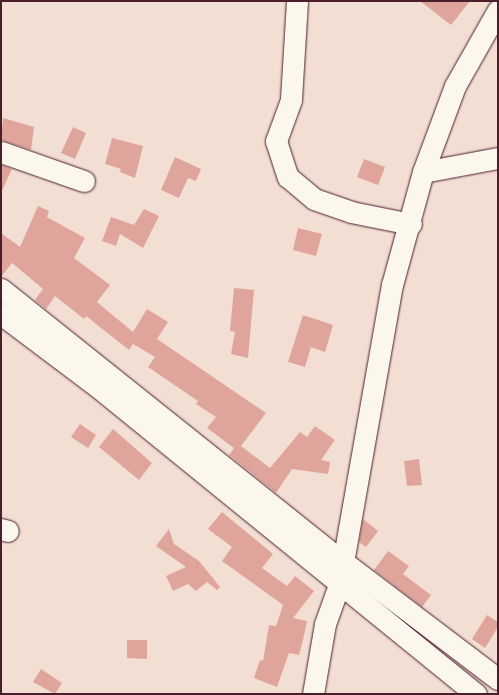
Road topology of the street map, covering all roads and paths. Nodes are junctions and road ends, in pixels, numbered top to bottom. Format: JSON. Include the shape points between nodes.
{"nodes":[{"id":1,"x":299,"y":3,"type":"edge"},
{"id":2,"x":498,"y":10,"type":"edge"},
{"id":3,"x":1,"y":152,"type":"edge"},
{"id":4,"x":498,"y":158,"type":"edge"},
{"id":5,"x":423,"y":172,"type":"junction"},
{"id":6,"x":84,"y":181,"type":"dead end"},
{"id":7,"x":412,"y":224,"type":"junction"},
{"id":8,"x":1,"y":289,"type":"edge"},
{"id":9,"x":1,"y":314,"type":"edge"},
{"id":10,"x":341,"y":560,"type":"junction"},
{"id":11,"x":339,"y":585,"type":"junction"},
{"id":12,"x":498,"y":679,"type":"edge"},
{"id":13,"x":313,"y":694,"type":"edge"},
{"id":14,"x":476,"y":694,"type":"edge"}],
"edges":[{"from":1,"to":7,"type":"street","via":[[291,100],[276,141],[288,177],[294,184],[322,202],[351,212]]},
{"from":2,"to":5,"type":"street","via":[[455,86]]},
{"from":3,"to":6,"type":"street"},
{"from":4,"to":5,"type":"street"},
{"from":5,"to":7,"type":"street"},
{"from":7,"to":10,"type":"street","via":[[392,285]]},
{"from":8,"to":10,"type":"street"},
{"from":9,"to":11,"type":"street","via":[[98,388]]},
{"from":10,"to":11,"type":"street"},
{"from":10,"to":12,"type":"street"},
{"from":11,"to":13,"type":"street","via":[[325,624]]},
{"from":11,"to":14,"type":"street"}]}
